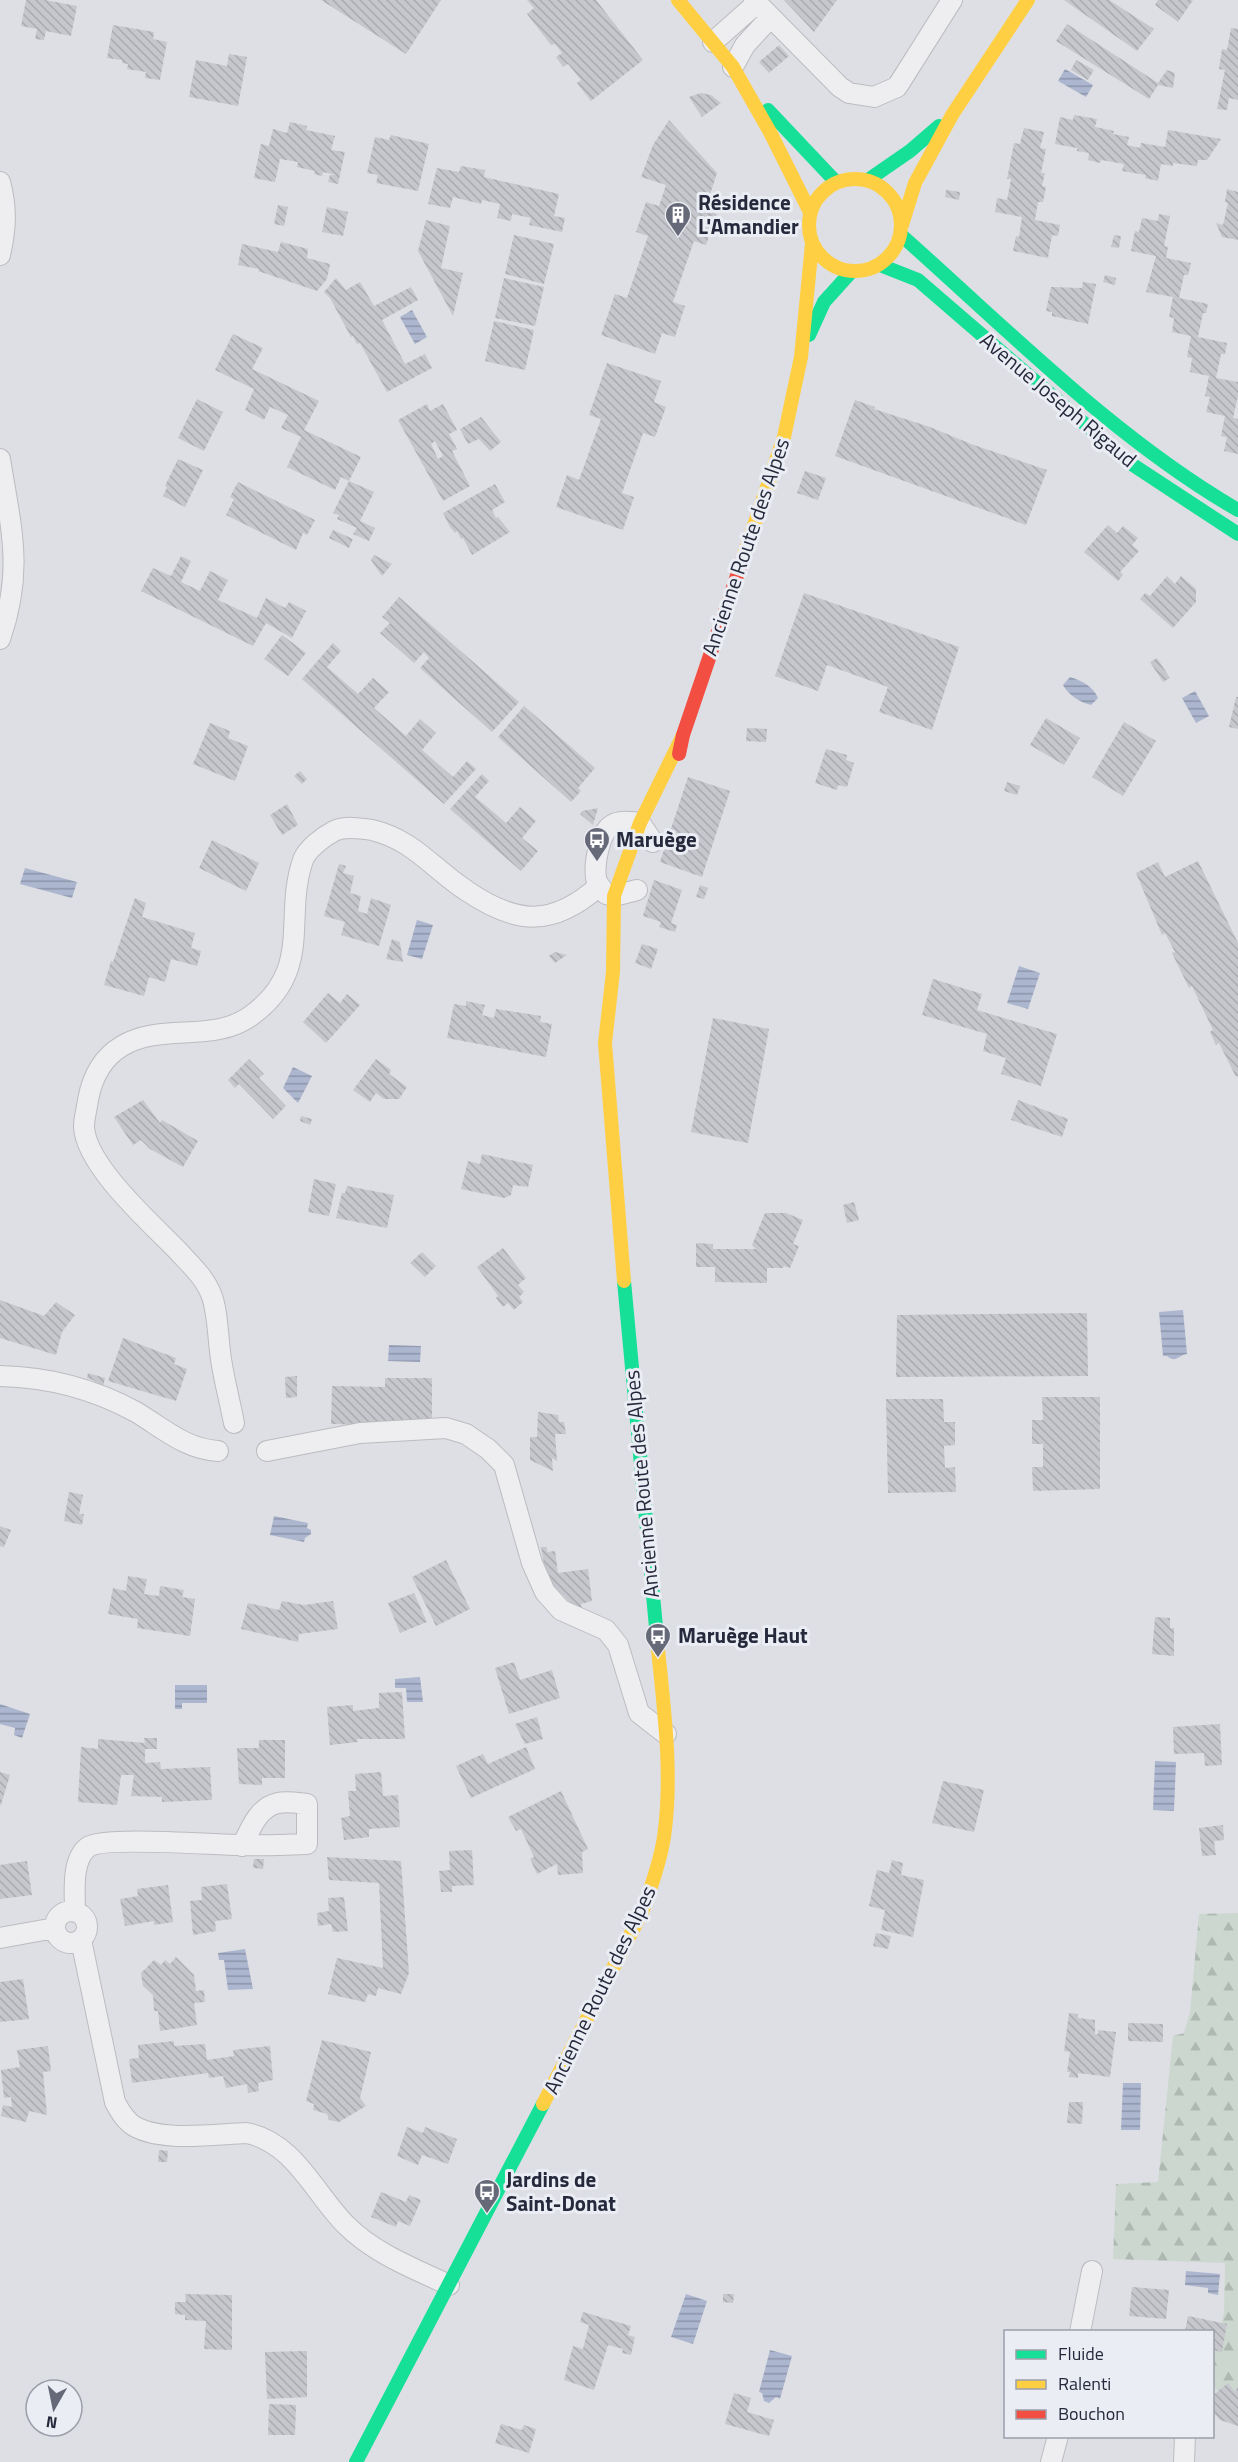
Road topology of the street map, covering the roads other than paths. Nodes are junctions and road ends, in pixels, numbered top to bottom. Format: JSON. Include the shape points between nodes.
{"nodes":[{"id":1,"x":678,"y":0,"type":"edge"},
{"id":2,"x":952,"y":0,"type":"edge"},
{"id":3,"x":1028,"y":0,"type":"edge"},
{"id":4,"x":756,"y":1,"type":"edge"},
{"id":5,"x":770,"y":18,"type":"junction"},
{"id":6,"x":713,"y":42,"type":"junction"},
{"id":7,"x":733,"y":67,"type":"junction"},
{"id":8,"x":743,"y":85,"type":"junction"},
{"id":9,"x":952,"y":115,"type":"junction"},
{"id":10,"x":868,"y":180,"type":"junction"},
{"id":11,"x":0,"y":182,"type":"edge"},
{"id":12,"x":836,"y":183,"type":"junction"},
{"id":13,"x":810,"y":212,"type":"junction"},
{"id":14,"x":901,"y":230,"type":"junction"},
{"id":15,"x":812,"y":244,"type":"junction"},
{"id":16,"x":0,"y":255,"type":"edge"},
{"id":17,"x":880,"y":265,"type":"junction"},
{"id":18,"x":851,"y":272,"type":"junction"},
{"id":19,"x":801,"y":357,"type":"junction"},
{"id":20,"x":0,"y":459,"type":"edge"},
{"id":21,"x":1238,"y":510,"type":"edge"},
{"id":22,"x":1238,"y":534,"type":"edge"},
{"id":23,"x":0,"y":639,"type":"edge"},
{"id":24,"x":683,"y":735,"type":"junction"},
{"id":25,"x":668,"y":797,"type":"dead end"},
{"id":26,"x":650,"y":837,"type":"junction"},
{"id":27,"x":607,"y":891,"type":"junction"},
{"id":28,"x":637,"y":893,"type":"dead end"},
{"id":29,"x":627,"y":926,"type":"dead end"},
{"id":30,"x":613,"y":972,"type":"junction"},
{"id":31,"x":0,"y":1376,"type":"edge"},
{"id":32,"x":234,"y":1423,"type":"dead end"},
{"id":33,"x":218,"y":1451,"type":"dead end"},
{"id":34,"x":267,"y":1451,"type":"dead end"},
{"id":35,"x":666,"y":1734,"type":"junction"},
{"id":36,"x":242,"y":1846,"type":"dead end"},
{"id":37,"x":75,"y":1912,"type":"junction"},
{"id":38,"x":56,"y":1928,"type":"junction"},
{"id":39,"x":0,"y":1938,"type":"edge"},
{"id":40,"x":81,"y":1940,"type":"junction"},
{"id":41,"x":1092,"y":2271,"type":"dead end"},
{"id":42,"x":449,"y":2285,"type":"junction"},
{"id":43,"x":1080,"y":2330,"type":"edge"},
{"id":44,"x":1057,"y":2438,"type":"edge"},
{"id":45,"x":1185,"y":2438,"type":"edge"},
{"id":46,"x":356,"y":2462,"type":"edge"},
{"id":47,"x":1051,"y":2462,"type":"edge"},
{"id":48,"x":1184,"y":2462,"type":"edge"}],
"edges":[{"from":1,"to":6,"type":"main road"},
{"from":2,"to":5,"type":"street","via":[[897,87],[874,97],[849,93],[840,87]]},
{"from":3,"to":9,"type":"main road"},
{"from":4,"to":5,"type":"street"},
{"from":4,"to":6,"type":"street"},
{"from":5,"to":7,"type":"street","via":[[745,45]]},
{"from":6,"to":7,"type":"main road"},
{"from":7,"to":8,"type":"main road"},
{"from":8,"to":12,"type":"main road"},
{"from":8,"to":13,"type":"main road"},
{"from":9,"to":10,"type":"main road"},
{"from":9,"to":14,"type":"main road","via":[[915,183]]},
{"from":10,"to":12,"type":"main road","via":[[852,178]]},
{"from":10,"to":14,"type":"main road","via":[[886,190],[898,206]]},
{"from":11,"to":16,"type":"street","via":[[6,230]]},
{"from":12,"to":13,"type":"main road","via":[[820,194]]},
{"from":13,"to":15,"type":"main road"},
{"from":14,"to":17,"type":"main road","via":[[894,252]]},
{"from":14,"to":21,"type":"main road","name":"Avenue Joseph Rigaud","via":[[1084,398],[1193,484]]},
{"from":15,"to":18,"type":"main road","via":[[828,264]]},
{"from":15,"to":19,"type":"main road","name":"Ancienne Route des Alpes"},
{"from":17,"to":18,"type":"main road"},
{"from":17,"to":22,"type":"main road","name":"Avenue Joseph Rigaud","via":[[918,280],[1130,463]]},
{"from":18,"to":19,"type":"main road","name":"Ancienne Route des Alpes","via":[[818,312]]},
{"from":19,"to":24,"type":"main road","name":"Ancienne Route des Alpes","via":[[784,437]]},
{"from":20,"to":23,"type":"street","via":[[15,548],[11,606]]},
{"from":24,"to":25,"type":"main road","name":"Ancienne Route des Alpes"},
{"from":24,"to":26,"type":"main road","name":"Ancienne Route des Alpes"},
{"from":26,"to":27,"type":"main road","name":"Ancienne Route des Alpes"},
{"from":26,"to":27,"type":"street","via":[[626,822],[612,825],[603,837],[596,879]]},
{"from":27,"to":28,"type":"street"},
{"from":27,"to":30,"type":"main road","name":"Ancienne Route des Alpes"},
{"from":27,"to":32,"type":"street","via":[[557,914],[509,914],[466,891],[420,852],[390,834],[360,827],[336,830],[303,858],[294,947],[286,974],[267,1004],[240,1024],[207,1033],[154,1035],[122,1046],[100,1065],[84,1126],[90,1151],[117,1188],[196,1271],[212,1295]]},
{"from":29,"to":30,"type":"main road","name":"Ancienne Route des Alpes"},
{"from":30,"to":35,"type":"main road","name":"Ancienne Route des Alpes","via":[[605,1043],[610,1137]]},
{"from":31,"to":33,"type":"street","via":[[28,1377],[97,1394],[200,1450]]},
{"from":34,"to":35,"type":"street","via":[[360,1433],[436,1428],[466,1434],[488,1449],[504,1465],[532,1563],[545,1592],[561,1610],[606,1630],[618,1645],[639,1713]]},
{"from":35,"to":42,"type":"main road","name":"Ancienne Route des Alpes","via":[[668,1790],[664,1838],[642,1912]]},
{"from":36,"to":37,"type":"street","via":[[112,1842],[89,1846],[76,1868]]},
{"from":37,"to":38,"type":"street","via":[[61,1916]]},
{"from":37,"to":40,"type":"street","via":[[86,1922]]},
{"from":38,"to":39,"type":"street"},
{"from":38,"to":40,"type":"street","via":[[67,1943]]},
{"from":40,"to":42,"type":"street","via":[[115,2102],[132,2124],[146,2132],[165,2135],[260,2135],[291,2158],[346,2226],[383,2255]]},
{"from":41,"to":43,"type":"street"},
{"from":42,"to":46,"type":"main road","name":"Ancienne Route des Alpes"},
{"from":44,"to":47,"type":"street"},
{"from":45,"to":48,"type":"street"}]}
